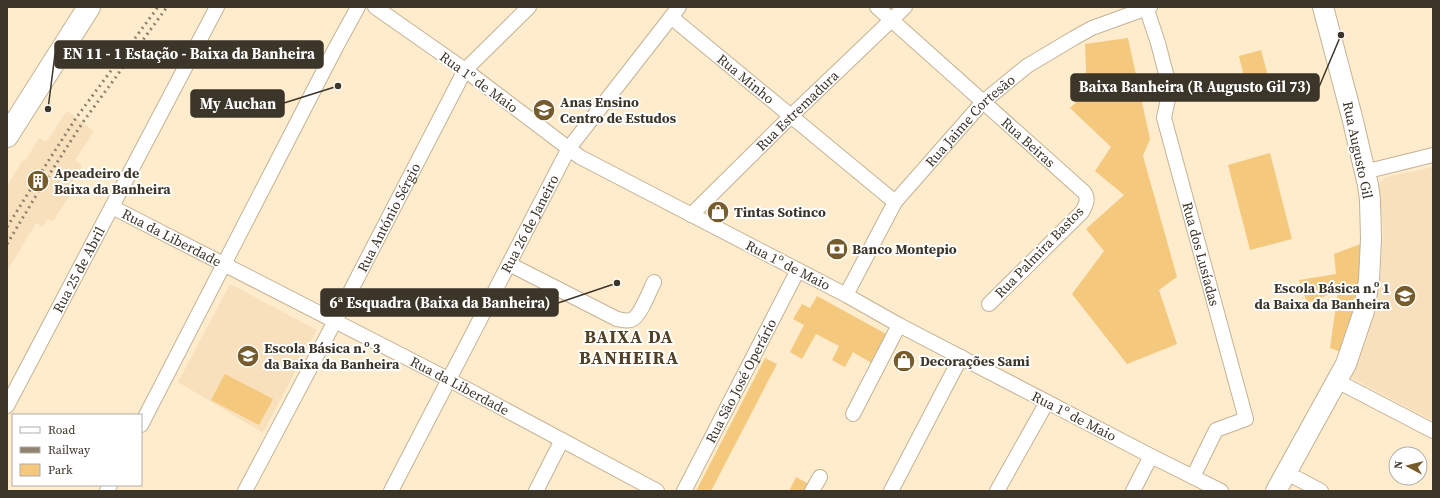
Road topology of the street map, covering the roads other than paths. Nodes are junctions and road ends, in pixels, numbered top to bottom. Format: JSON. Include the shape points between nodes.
{"nodes":[{"id":1,"x":89,"y":7,"type":"edge"},
{"id":2,"x":217,"y":7,"type":"edge"},
{"id":3,"x":358,"y":7,"type":"edge"},
{"id":4,"x":375,"y":7,"type":"edge"},
{"id":5,"x":529,"y":7,"type":"edge"},
{"id":6,"x":877,"y":7,"type":"edge"},
{"id":7,"x":904,"y":7,"type":"edge"},
{"id":8,"x":1147,"y":7,"type":"edge"},
{"id":9,"x":1323,"y":7,"type":"edge"},
{"id":10,"x":675,"y":12,"type":"edge"},
{"id":11,"x":891,"y":20,"type":"junction"},
{"id":12,"x":465,"y":70,"type":"junction"},
{"id":13,"x":983,"y":102,"type":"junction"},
{"id":14,"x":791,"y":116,"type":"junction"},
{"id":15,"x":7,"y":136,"type":"edge"},
{"id":16,"x":569,"y":148,"type":"junction"},
{"id":17,"x":1433,"y":155,"type":"edge"},
{"id":18,"x":1364,"y":172,"type":"junction"},
{"id":19,"x":1087,"y":200,"type":"joint"},
{"id":20,"x":895,"y":202,"type":"junction"},
{"id":21,"x":112,"y":207,"type":"junction"},
{"id":22,"x":691,"y":215,"type":"junction"},
{"id":23,"x":509,"y":264,"type":"junction"},
{"id":24,"x":224,"y":265,"type":"junction"},
{"id":25,"x":798,"y":270,"type":"junction"},
{"id":26,"x":654,"y":282,"type":"dead end"},
{"id":27,"x":846,"y":295,"type":"junction"},
{"id":28,"x":989,"y":304,"type":"dead end"},
{"id":29,"x":335,"y":321,"type":"junction"},
{"id":30,"x":899,"y":325,"type":"junction"},
{"id":31,"x":961,"y":357,"type":"junction"},
{"id":32,"x":448,"y":379,"type":"junction"},
{"id":33,"x":1336,"y":380,"type":"junction"},
{"id":34,"x":1047,"y":402,"type":"junction"},
{"id":35,"x":7,"y":406,"type":"edge"},
{"id":36,"x":853,"y":414,"type":"dead end"},
{"id":37,"x":142,"y":423,"type":"edge"},
{"id":38,"x":1433,"y":431,"type":"edge"},
{"id":39,"x":562,"y":440,"type":"junction"},
{"id":40,"x":1151,"y":456,"type":"junction"},
{"id":41,"x":1285,"y":472,"type":"junction"},
{"id":42,"x":820,"y":477,"type":"dead end"},
{"id":43,"x":1193,"y":477,"type":"junction"},
{"id":44,"x":245,"y":491,"type":"edge"},
{"id":45,"x":391,"y":491,"type":"edge"},
{"id":46,"x":536,"y":491,"type":"edge"},
{"id":47,"x":657,"y":491,"type":"edge"},
{"id":48,"x":684,"y":491,"type":"edge"},
{"id":49,"x":812,"y":491,"type":"edge"},
{"id":50,"x":891,"y":491,"type":"edge"},
{"id":51,"x":997,"y":491,"type":"edge"},
{"id":52,"x":1133,"y":491,"type":"edge"},
{"id":53,"x":1221,"y":491,"type":"edge"},
{"id":54,"x":1276,"y":491,"type":"edge"},
{"id":55,"x":1321,"y":491,"type":"edge"}],
"edges":[{"from":1,"to":15,"type":"main road"},
{"from":2,"to":21,"type":"street","name":"Rua 25 de Abril"},
{"from":3,"to":24,"type":"street"},
{"from":4,"to":12,"type":"street","name":"Rua 1º de Maio"},
{"from":5,"to":12,"type":"street","name":"Rua António Sérgio"},
{"from":6,"to":11,"type":"street","name":"Rua Beiras"},
{"from":7,"to":11,"type":"street","name":"Rua Estremadura"},
{"from":8,"to":13,"type":"street","name":"Rua Jaime Cortesão","via":[[1092,28],[1074,38],[1027,66]]},
{"from":8,"to":43,"type":"street","name":"Rua dos Lusíadas","via":[[1170,89],[1164,118],[1246,420],[1216,430]]},
{"from":9,"to":18,"type":"main road","name":"Rua Augusto Gil"},
{"from":10,"to":14,"type":"street","name":"Rua Minho"},
{"from":10,"to":16,"type":"street","name":"Rua 26 de Janeiro"},
{"from":11,"to":13,"type":"street","name":"Rua Beiras"},
{"from":11,"to":14,"type":"street","name":"Rua Estremadura"},
{"from":12,"to":16,"type":"street","name":"Rua 1º de Maio"},
{"from":12,"to":29,"type":"street","name":"Rua António Sérgio"},
{"from":13,"to":19,"type":"street","name":"Rua Beiras","via":[[1084,192]]},
{"from":13,"to":20,"type":"street","name":"Rua Jaime Cortesão"},
{"from":14,"to":20,"type":"street","name":"Rua Minho"},
{"from":14,"to":22,"type":"street","name":"Rua Estremadura"},
{"from":16,"to":22,"type":"street","name":"Rua 1º de Maio","via":[[580,157]]},
{"from":16,"to":23,"type":"street","name":"Rua 26 de Janeiro"},
{"from":17,"to":18,"type":"street"},
{"from":18,"to":33,"type":"main road","name":"Rua Augusto Gil","via":[[1370,200],[1369,280],[1357,333],[1346,364]]},
{"from":19,"to":28,"type":"street","name":"Rua Palmira Bastos","via":[[1082,212]]},
{"from":20,"to":27,"type":"street","name":"Rua Jaime Cortesão"},
{"from":21,"to":24,"type":"street","name":"Rua da Liberdade"},
{"from":21,"to":35,"type":"street","name":"Rua 25 de Abril"},
{"from":22,"to":25,"type":"street","name":"Rua 1º de Maio"},
{"from":23,"to":26,"type":"street","via":[[617,319],[628,321],[637,316]]},
{"from":23,"to":32,"type":"street","name":"Rua 26 de Janeiro"},
{"from":24,"to":29,"type":"street","name":"Rua da Liberdade"},
{"from":24,"to":37,"type":"street"},
{"from":25,"to":27,"type":"street","name":"Rua 1º de Maio"},
{"from":25,"to":48,"type":"street","name":"Rua São José Operário"},
{"from":27,"to":30,"type":"street","name":"Rua 1º de Maio"},
{"from":29,"to":32,"type":"street","name":"Rua da Liberdade"},
{"from":29,"to":44,"type":"street","name":"Rua António Sérgio"},
{"from":30,"to":31,"type":"street","name":"Rua 1º de Maio"},
{"from":30,"to":36,"type":"street"},
{"from":31,"to":34,"type":"street","name":"Rua 1º de Maio"},
{"from":31,"to":50,"type":"street"},
{"from":32,"to":39,"type":"street","name":"Rua da Liberdade"},
{"from":32,"to":45,"type":"street","name":"Rua 26 de Janeiro"},
{"from":33,"to":38,"type":"street"},
{"from":33,"to":41,"type":"main road","name":"Rua Augusto Gil"},
{"from":34,"to":40,"type":"street","name":"Rua 1º de Maio"},
{"from":34,"to":51,"type":"street"},
{"from":39,"to":46,"type":"street"},
{"from":39,"to":47,"type":"street","name":"Rua da Liberdade"},
{"from":40,"to":43,"type":"street","name":"Rua 1º de Maio"},
{"from":40,"to":52,"type":"street"},
{"from":41,"to":54,"type":"main road","name":"Rua Augusto Gil"},
{"from":41,"to":55,"type":"street"},
{"from":42,"to":49,"type":"street"},
{"from":43,"to":53,"type":"street","name":"Rua 1º de Maio"}]}
